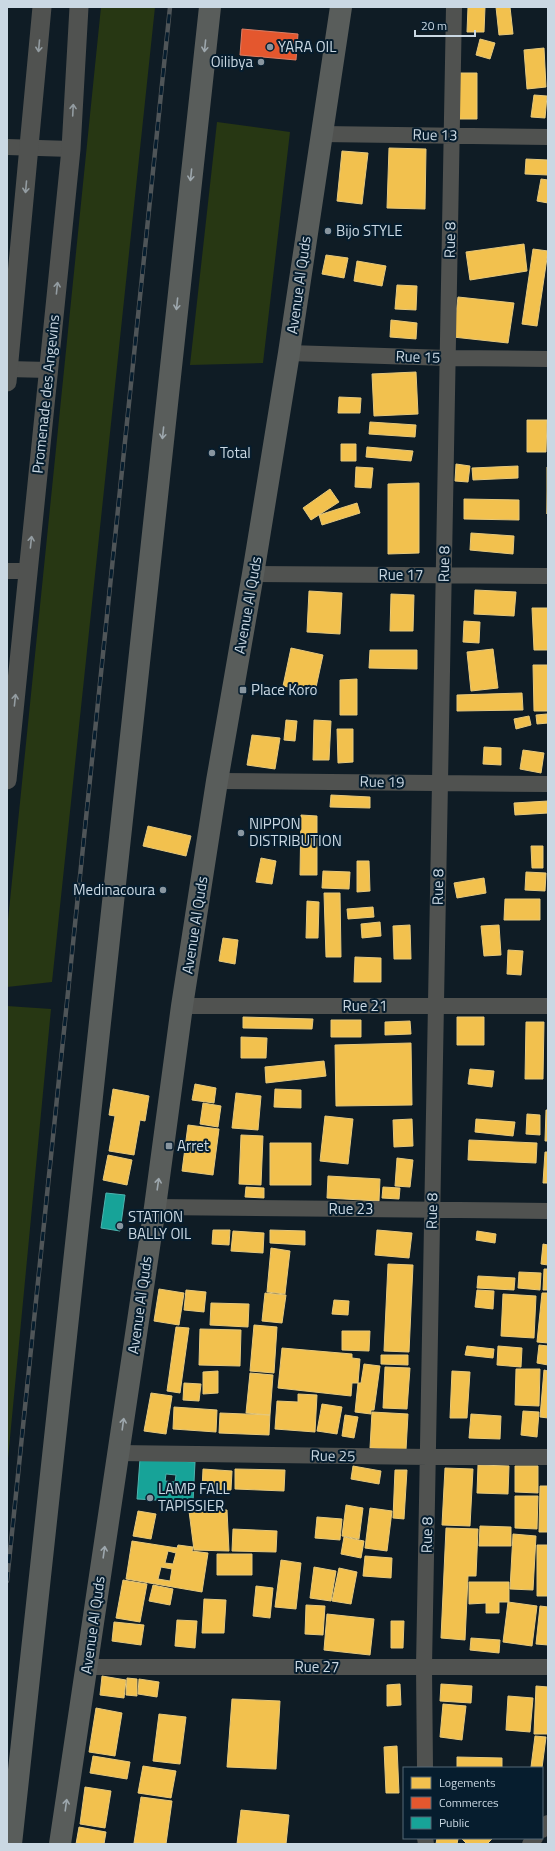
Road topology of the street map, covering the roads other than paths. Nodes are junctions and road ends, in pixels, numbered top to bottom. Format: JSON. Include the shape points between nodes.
{"nodes":[{"id":1,"x":42,"y":7,"type":"edge"},
{"id":2,"x":79,"y":7,"type":"edge"},
{"id":3,"x":210,"y":7,"type":"edge"},
{"id":4,"x":341,"y":7,"type":"edge"},
{"id":5,"x":454,"y":7,"type":"edge"},
{"id":6,"x":321,"y":134,"type":"junction"},
{"id":7,"x":452,"y":136,"type":"junction"},
{"id":8,"x":548,"y":137,"type":"edge"},
{"id":9,"x":7,"y":147,"type":"edge"},
{"id":10,"x":29,"y":148,"type":"junction"},
{"id":11,"x":71,"y":149,"type":"junction"},
{"id":12,"x":289,"y":353,"type":"junction"},
{"id":13,"x":448,"y":358,"type":"junction"},
{"id":14,"x":548,"y":359,"type":"edge"},
{"id":15,"x":49,"y":370,"type":"junction"},
{"id":16,"x":7,"y":373,"type":"edge"},
{"id":17,"x":7,"y":571,"type":"edge"},
{"id":18,"x":28,"y":571,"type":"junction"},
{"id":19,"x":253,"y":574,"type":"junction"},
{"id":20,"x":444,"y":576,"type":"junction"},
{"id":21,"x":548,"y":576,"type":"edge"},
{"id":22,"x":7,"y":780,"type":"edge"},
{"id":23,"x":217,"y":781,"type":"junction"},
{"id":24,"x":440,"y":783,"type":"junction"},
{"id":25,"x":548,"y":784,"type":"edge"},
{"id":26,"x":182,"y":1006,"type":"junction"},
{"id":27,"x":436,"y":1006,"type":"junction"},
{"id":28,"x":548,"y":1006,"type":"edge"},
{"id":29,"x":155,"y":1207,"type":"junction"},
{"id":30,"x":432,"y":1210,"type":"junction"},
{"id":31,"x":548,"y":1211,"type":"edge"},
{"id":32,"x":118,"y":1453,"type":"junction"},
{"id":33,"x":428,"y":1457,"type":"junction"},
{"id":34,"x":548,"y":1457,"type":"edge"},
{"id":35,"x":86,"y":1667,"type":"junction"},
{"id":36,"x":424,"y":1667,"type":"junction"},
{"id":37,"x":548,"y":1667,"type":"edge"},
{"id":38,"x":425,"y":1767,"type":"edge"},
{"id":39,"x":11,"y":1844,"type":"edge"},
{"id":40,"x":60,"y":1844,"type":"edge"}],
"edges":[{"from":1,"to":10,"type":"street","one_way":true},
{"from":11,"to":2,"type":"street","name":"Promenade des Angevins","one_way":true},
{"from":3,"to":39,"type":"main road","one_way":true},
{"from":4,"to":6,"type":"main road","name":"Avenue Al Quds"},
{"from":5,"to":7,"type":"street","name":"Rue 8"},
{"from":6,"to":7,"type":"street","name":"Rue 13"},
{"from":6,"to":12,"type":"main road","name":"Avenue Al Quds"},
{"from":7,"to":8,"type":"street","name":"Rue 13"},
{"from":7,"to":13,"type":"street","name":"Rue 8"},
{"from":9,"to":10,"type":"street"},
{"from":10,"to":11,"type":"street"},
{"from":10,"to":16,"type":"street","one_way":true},
{"from":15,"to":11,"type":"street","name":"Promenade des Angevins","one_way":true},
{"from":12,"to":13,"type":"street","name":"Rue 15"},
{"from":12,"to":19,"type":"main road","name":"Avenue Al Quds"},
{"from":13,"to":14,"type":"street","name":"Rue 15"},
{"from":13,"to":20,"type":"street","name":"Rue 8"},
{"from":15,"to":16,"type":"street"},
{"from":18,"to":15,"type":"street","name":"Promenade des Angevins","one_way":true},
{"from":17,"to":18,"type":"street"},
{"from":22,"to":18,"type":"street","name":"Promenade des Angevins","one_way":true},
{"from":19,"to":20,"type":"street","name":"Rue 17"},
{"from":19,"to":23,"type":"main road","name":"Avenue Al Quds"},
{"from":20,"to":21,"type":"street","name":"Rue 17"},
{"from":20,"to":24,"type":"street","name":"Rue 8"},
{"from":23,"to":24,"type":"street","name":"Rue 19"},
{"from":23,"to":26,"type":"main road","name":"Avenue Al Quds"},
{"from":24,"to":25,"type":"street","name":"Rue 19"},
{"from":24,"to":27,"type":"street","name":"Rue 8"},
{"from":26,"to":27,"type":"street","name":"Rue 21"},
{"from":29,"to":26,"type":"main road","name":"Avenue Al Quds","one_way":true},
{"from":27,"to":28,"type":"street","name":"Rue 21"},
{"from":27,"to":30,"type":"street","name":"Rue 8"},
{"from":29,"to":30,"type":"street","name":"Rue 23"},
{"from":32,"to":29,"type":"main road","name":"Avenue Al Quds","one_way":true},
{"from":30,"to":31,"type":"street","name":"Rue 23"},
{"from":30,"to":33,"type":"street","name":"Rue 8"},
{"from":32,"to":33,"type":"street","name":"Rue 25"},
{"from":35,"to":32,"type":"main road","name":"Avenue Al Quds","one_way":true},
{"from":33,"to":34,"type":"street","name":"Rue 25"},
{"from":33,"to":36,"type":"street","name":"Rue 8"},
{"from":35,"to":36,"type":"street","name":"Rue 27"},
{"from":40,"to":35,"type":"main road","name":"Avenue Al Quds","one_way":true},
{"from":36,"to":37,"type":"street","name":"Rue 27"},
{"from":36,"to":38,"type":"street","name":"Rue 8"}]}
